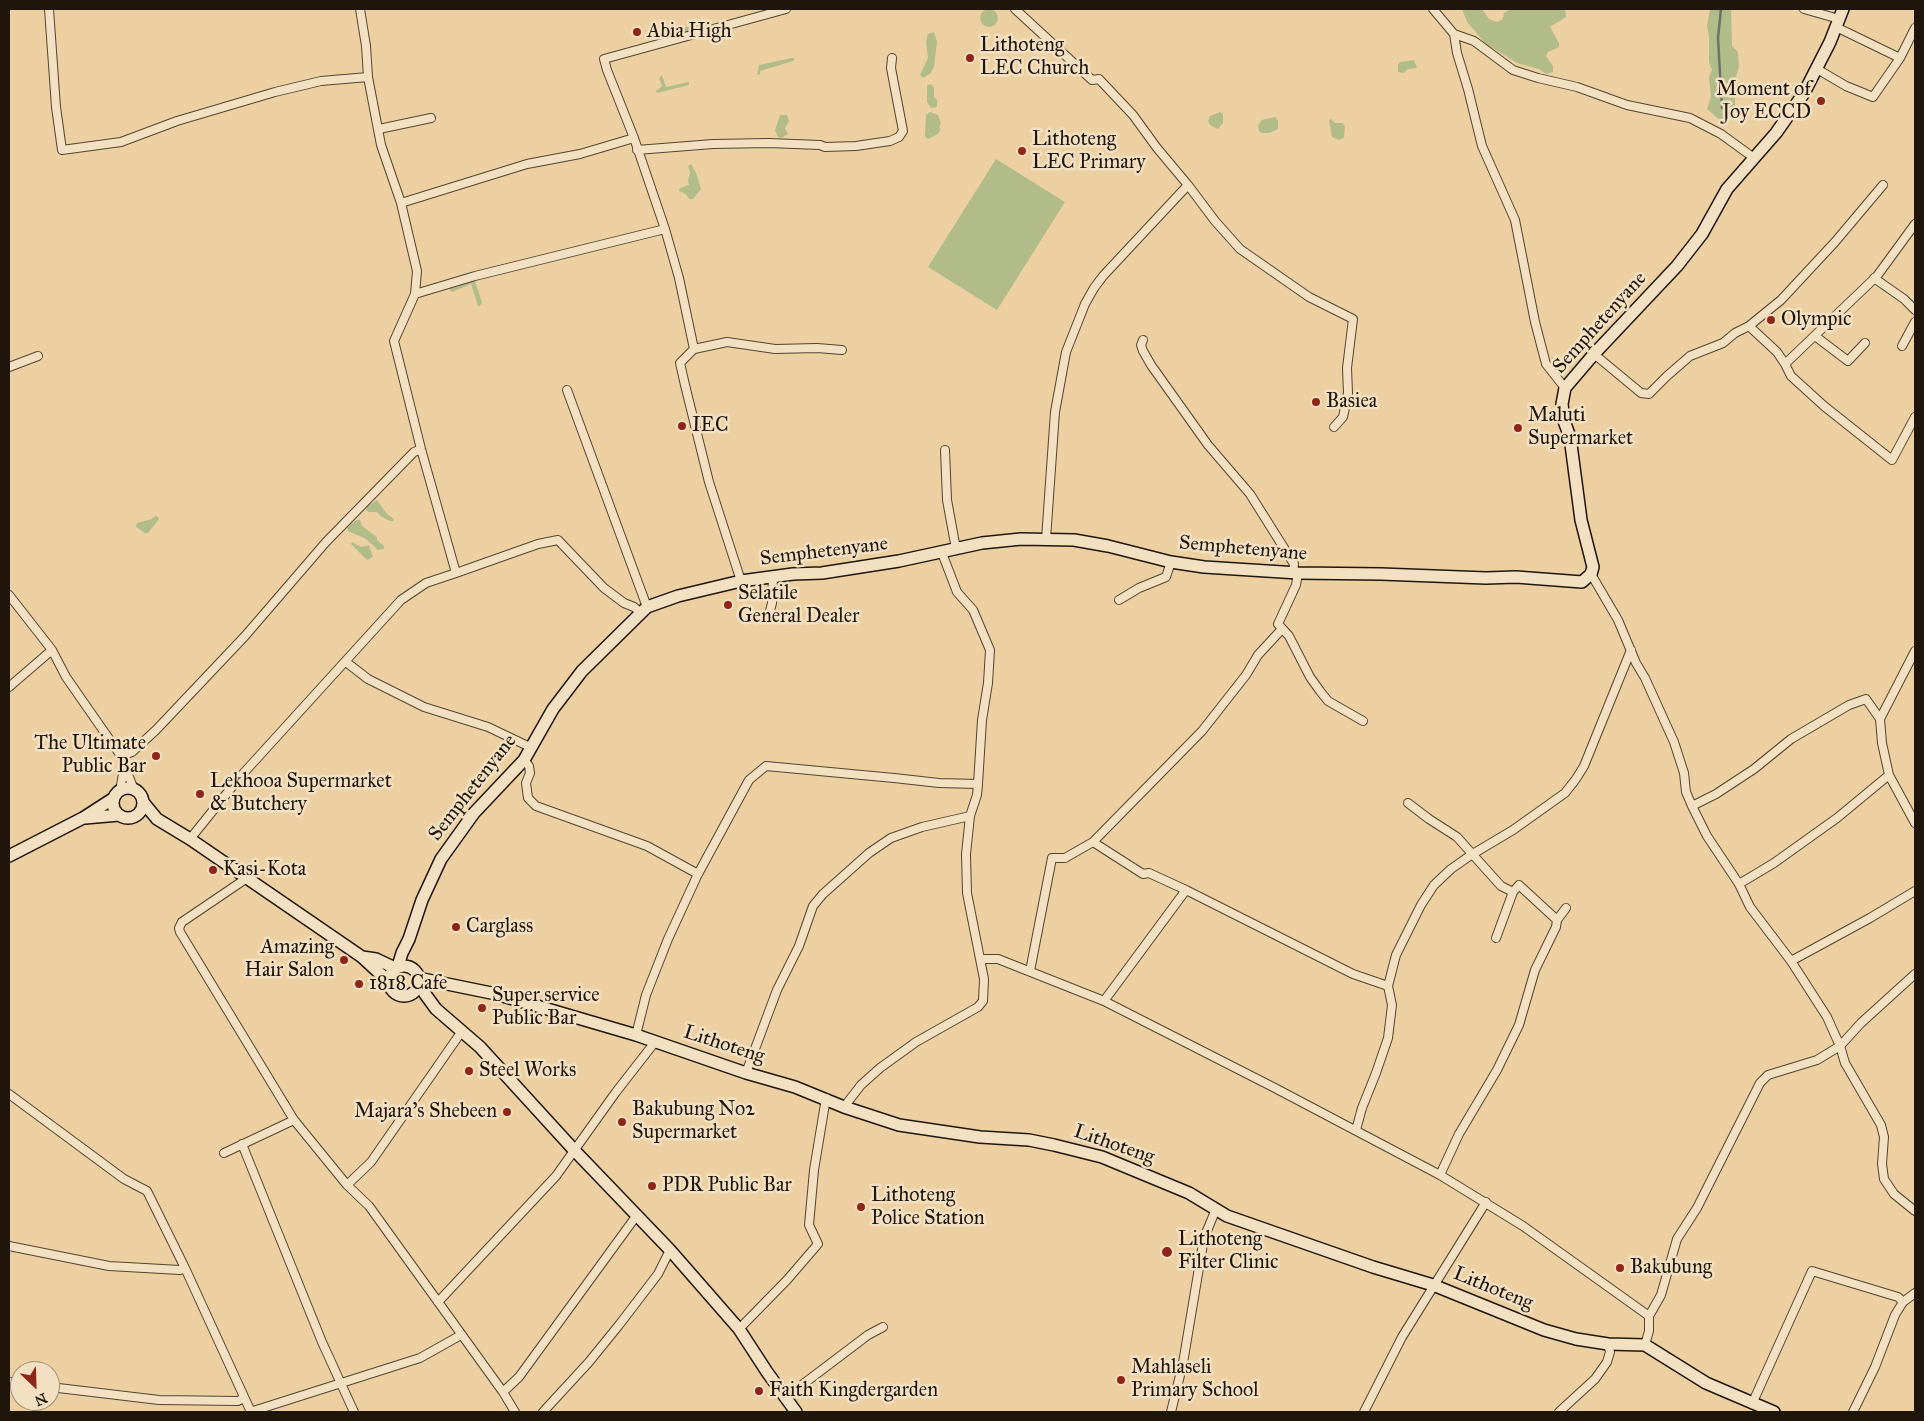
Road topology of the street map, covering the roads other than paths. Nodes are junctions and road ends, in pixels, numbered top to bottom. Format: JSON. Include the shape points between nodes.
{"nodes":[{"id":1,"x":49,"y":9,"type":"edge"},
{"id":2,"x":360,"y":9,"type":"edge"},
{"id":3,"x":786,"y":9,"type":"edge"},
{"id":4,"x":1015,"y":9,"type":"edge"},
{"id":5,"x":1433,"y":9,"type":"edge"},
{"id":6,"x":1804,"y":9,"type":"edge"},
{"id":7,"x":1839,"y":18,"type":"edge"},
{"id":8,"x":1915,"y":28,"type":"edge"},
{"id":9,"x":1454,"y":34,"type":"junction"},
{"id":10,"x":892,"y":58,"type":"dead end"},
{"id":11,"x":1900,"y":58,"type":"junction"},
{"id":12,"x":1817,"y":69,"type":"junction"},
{"id":13,"x":368,"y":77,"type":"junction"},
{"id":14,"x":431,"y":118,"type":"dead end"},
{"id":15,"x":378,"y":129,"type":"junction"},
{"id":16,"x":634,"y":138,"type":"junction"},
{"id":17,"x":637,"y":150,"type":"junction"},
{"id":18,"x":1754,"y":158,"type":"junction"},
{"id":19,"x":1188,"y":185,"type":"junction"},
{"id":20,"x":1883,"y":185,"type":"dead end"},
{"id":21,"x":401,"y":203,"type":"junction"},
{"id":22,"x":1915,"y":224,"type":"edge"},
{"id":23,"x":665,"y":229,"type":"junction"},
{"id":24,"x":1874,"y":278,"type":"junction"},
{"id":25,"x":415,"y":294,"type":"junction"},
{"id":26,"x":1915,"y":310,"type":"edge"},
{"id":27,"x":1915,"y":322,"type":"edge"},
{"id":28,"x":1749,"y":326,"type":"junction"},
{"id":29,"x":1815,"y":336,"type":"junction"},
{"id":30,"x":1142,"y":340,"type":"dead end"},
{"id":31,"x":1865,"y":343,"type":"dead end"},
{"id":32,"x":1902,"y":346,"type":"dead end"},
{"id":33,"x":694,"y":349,"type":"junction"},
{"id":34,"x":842,"y":350,"type":"dead end"},
{"id":35,"x":1594,"y":354,"type":"junction"},
{"id":36,"x":38,"y":356,"type":"dead end"},
{"id":37,"x":1785,"y":364,"type":"junction"},
{"id":38,"x":9,"y":367,"type":"edge"},
{"id":39,"x":1565,"y":388,"type":"junction"},
{"id":40,"x":567,"y":390,"type":"dead end"},
{"id":41,"x":1915,"y":417,"type":"edge"},
{"id":42,"x":1334,"y":427,"type":"dead end"},
{"id":43,"x":421,"y":449,"type":"junction"},
{"id":44,"x":945,"y":450,"type":"dead end"},
{"id":45,"x":1046,"y":539,"type":"junction"},
{"id":46,"x":956,"y":549,"type":"junction"},
{"id":47,"x":942,"y":553,"type":"junction"},
{"id":48,"x":1171,"y":562,"type":"junction"},
{"id":49,"x":456,"y":573,"type":"junction"},
{"id":50,"x":1296,"y":573,"type":"junction"},
{"id":51,"x":1591,"y":574,"type":"junction"},
{"id":52,"x":773,"y":577,"type":"junction"},
{"id":53,"x":741,"y":581,"type":"junction"},
{"id":54,"x":9,"y":595,"type":"edge"},
{"id":55,"x":1119,"y":600,"type":"dead end"},
{"id":56,"x":644,"y":610,"type":"junction"},
{"id":57,"x":768,"y":619,"type":"dead end"},
{"id":58,"x":1282,"y":629,"type":"junction"},
{"id":59,"x":52,"y":650,"type":"junction"},
{"id":60,"x":1630,"y":650,"type":"junction"},
{"id":61,"x":1915,"y":651,"type":"edge"},
{"id":62,"x":346,"y":662,"type":"junction"},
{"id":63,"x":9,"y":687,"type":"edge"},
{"id":64,"x":1880,"y":719,"type":"junction"},
{"id":65,"x":1363,"y":721,"type":"dead end"},
{"id":66,"x":530,"y":747,"type":"junction"},
{"id":67,"x":121,"y":756,"type":"junction"},
{"id":68,"x":524,"y":760,"type":"junction"},
{"id":69,"x":124,"y":766,"type":"junction"},
{"id":70,"x":1889,"y":775,"type":"junction"},
{"id":71,"x":978,"y":784,"type":"junction"},
{"id":72,"x":134,"y":790,"type":"junction"},
{"id":73,"x":117,"y":795,"type":"junction"},
{"id":74,"x":142,"y":802,"type":"junction"},
{"id":75,"x":1408,"y":802,"type":"dead end"},
{"id":76,"x":1692,"y":806,"type":"junction"},
{"id":77,"x":119,"y":815,"type":"junction"},
{"id":78,"x":135,"y":816,"type":"junction"},
{"id":79,"x":970,"y":816,"type":"junction"},
{"id":80,"x":84,"y":818,"type":"junction"},
{"id":81,"x":156,"y":819,"type":"junction"},
{"id":82,"x":1915,"y":823,"type":"edge"},
{"id":83,"x":190,"y":839,"type":"junction"},
{"id":84,"x":1093,"y":842,"type":"junction"},
{"id":85,"x":1471,"y":854,"type":"junction"},
{"id":86,"x":9,"y":856,"type":"edge"},
{"id":87,"x":698,"y":874,"type":"junction"},
{"id":88,"x":247,"y":878,"type":"junction"},
{"id":89,"x":1739,"y":884,"type":"junction"},
{"id":90,"x":1186,"y":890,"type":"junction"},
{"id":91,"x":1915,"y":890,"type":"edge"},
{"id":92,"x":1513,"y":892,"type":"junction"},
{"id":93,"x":1566,"y":908,"type":"dead end"},
{"id":94,"x":1557,"y":920,"type":"junction"},
{"id":95,"x":1496,"y":938,"type":"dead end"},
{"id":96,"x":409,"y":939,"type":"junction"},
{"id":97,"x":362,"y":957,"type":"junction"},
{"id":98,"x":981,"y":959,"type":"junction"},
{"id":99,"x":1790,"y":961,"type":"junction"},
{"id":100,"x":397,"y":967,"type":"junction"},
{"id":101,"x":1030,"y":971,"type":"junction"},
{"id":102,"x":1915,"y":974,"type":"edge"},
{"id":103,"x":417,"y":976,"type":"junction"},
{"id":104,"x":388,"y":981,"type":"junction"},
{"id":105,"x":1388,"y":986,"type":"junction"},
{"id":106,"x":407,"y":996,"type":"junction"},
{"id":107,"x":1104,"y":1001,"type":"junction"},
{"id":108,"x":436,"y":1009,"type":"junction"},
{"id":109,"x":462,"y":1031,"type":"junction"},
{"id":110,"x":636,"y":1035,"type":"junction"},
{"id":111,"x":655,"y":1042,"type":"junction"},
{"id":112,"x":1840,"y":1046,"type":"junction"},
{"id":113,"x":746,"y":1073,"type":"junction"},
{"id":114,"x":9,"y":1094,"type":"edge"},
{"id":115,"x":826,"y":1098,"type":"junction"},
{"id":116,"x":844,"y":1107,"type":"junction"},
{"id":117,"x":294,"y":1120,"type":"junction"},
{"id":118,"x":1356,"y":1130,"type":"junction"},
{"id":119,"x":242,"y":1144,"type":"junction"},
{"id":120,"x":574,"y":1150,"type":"junction"},
{"id":121,"x":224,"y":1153,"type":"dead end"},
{"id":122,"x":1440,"y":1176,"type":"junction"},
{"id":123,"x":347,"y":1185,"type":"junction"},
{"id":124,"x":1486,"y":1202,"type":"junction"},
{"id":125,"x":1216,"y":1210,"type":"junction"},
{"id":126,"x":1915,"y":1211,"type":"edge"},
{"id":127,"x":637,"y":1215,"type":"junction"},
{"id":128,"x":9,"y":1246,"type":"edge"},
{"id":129,"x":670,"y":1250,"type":"junction"},
{"id":130,"x":185,"y":1268,"type":"junction"},
{"id":131,"x":1433,"y":1285,"type":"junction"},
{"id":132,"x":1915,"y":1293,"type":"edge"},
{"id":133,"x":438,"y":1302,"type":"junction"},
{"id":134,"x":1903,"y":1302,"type":"junction"},
{"id":135,"x":1649,"y":1316,"type":"junction"},
{"id":136,"x":883,"y":1327,"type":"dead end"},
{"id":137,"x":739,"y":1329,"type":"junction"},
{"id":138,"x":460,"y":1334,"type":"junction"},
{"id":139,"x":1608,"y":1344,"type":"junction"},
{"id":140,"x":1645,"y":1345,"type":"junction"},
{"id":141,"x":341,"y":1384,"type":"junction"},
{"id":142,"x":60,"y":1388,"type":"edge"},
{"id":143,"x":503,"y":1392,"type":"junction"},
{"id":144,"x":786,"y":1397,"type":"junction"},
{"id":145,"x":244,"y":1398,"type":"junction"},
{"id":146,"x":1752,"y":1404,"type":"junction"},
{"id":147,"x":250,"y":1412,"type":"edge"},
{"id":148,"x":354,"y":1412,"type":"edge"},
{"id":149,"x":515,"y":1412,"type":"edge"},
{"id":150,"x":543,"y":1412,"type":"edge"},
{"id":151,"x":796,"y":1412,"type":"edge"},
{"id":152,"x":1171,"y":1412,"type":"edge"},
{"id":153,"x":1364,"y":1412,"type":"edge"},
{"id":154,"x":1559,"y":1412,"type":"edge"},
{"id":155,"x":1774,"y":1412,"type":"edge"},
{"id":156,"x":1853,"y":1412,"type":"edge"}],
"edges":[{"from":1,"to":13,"type":"street","via":[[62,150],[122,142],[177,121],[321,81]]},
{"from":2,"to":13,"type":"street"},
{"from":3,"to":16,"type":"street","via":[[604,59]]},
{"from":4,"to":19,"type":"street","via":[[1092,80],[1099,79],[1128,108]]},
{"from":5,"to":9,"type":"street"},
{"from":6,"to":7,"type":"street"},
{"from":7,"to":11,"type":"street"},
{"from":7,"to":12,"type":"main road","name":"Semphetenyane"},
{"from":8,"to":11,"type":"street"},
{"from":9,"to":18,"type":"street","via":[[1474,41],[1513,70],[1577,87],[1627,105],[1690,118],[1721,134]]},
{"from":9,"to":39,"type":"street","via":[[1482,146],[1515,220],[1546,364]]},
{"from":10,"to":17,"type":"street","via":[[903,131],[890,141],[856,146],[713,144]]},
{"from":11,"to":12,"type":"street","via":[[1873,97]]},
{"from":12,"to":18,"type":"main road","name":"Semphetenyane","via":[[1793,110]]},
{"from":13,"to":15,"type":"street"},
{"from":14,"to":15,"type":"street"},
{"from":15,"to":21,"type":"street"},
{"from":16,"to":17,"type":"street"},
{"from":16,"to":21,"type":"street","via":[[580,154],[527,164]]},
{"from":17,"to":23,"type":"street"},
{"from":18,"to":35,"type":"main road","name":"Semphetenyane","via":[[1727,189],[1702,234],[1677,266]]},
{"from":19,"to":42,"type":"street","via":[[1240,249],[1309,298],[1354,319],[1347,368],[1348,393],[1343,417]]},
{"from":19,"to":45,"type":"street","via":[[1103,276],[1085,304],[1066,352],[1054,412]]},
{"from":20,"to":28,"type":"street","via":[[1781,300]]},
{"from":21,"to":25,"type":"street","via":[[417,271]]},
{"from":22,"to":24,"type":"street"},
{"from":23,"to":25,"type":"street"},
{"from":23,"to":33,"type":"street"},
{"from":24,"to":26,"type":"street"},
{"from":24,"to":29,"type":"street"},
{"from":25,"to":43,"type":"street","via":[[394,342]]},
{"from":27,"to":32,"type":"street"},
{"from":28,"to":35,"type":"street","via":[[1723,343],[1690,356],[1648,394],[1642,393]]},
{"from":28,"to":37,"type":"street"},
{"from":29,"to":31,"type":"street","via":[[1848,361]]},
{"from":29,"to":37,"type":"street"},
{"from":30,"to":50,"type":"street","via":[[1141,345],[1151,366],[1203,438],[1250,494],[1294,564]]},
{"from":33,"to":34,"type":"street","via":[[727,342],[775,349]]},
{"from":33,"to":53,"type":"street","via":[[680,363],[683,378],[709,482]]},
{"from":35,"to":39,"type":"main road","name":"Semphetenyane"},
{"from":36,"to":38,"type":"street"},
{"from":37,"to":41,"type":"street","via":[[1792,376],[1824,406],[1892,460]]},
{"from":39,"to":51,"type":"main road","name":"Semphetenyane","via":[[1562,404],[1564,421],[1570,437],[1580,520],[1593,567]]},
{"from":40,"to":56,"type":"street"},
{"from":43,"to":49,"type":"street"},
{"from":43,"to":67,"type":"street","via":[[414,452],[326,542],[245,636],[156,730],[132,752]]},
{"from":44,"to":46,"type":"street","via":[[947,500]]},
{"from":45,"to":46,"type":"main road","name":"Semphetenyane","via":[[982,543]]},
{"from":45,"to":48,"type":"main road","name":"Semphetenyane","via":[[1108,546]]},
{"from":46,"to":47,"type":"main road","name":"Semphetenyane"},
{"from":47,"to":52,"type":"main road","name":"Semphetenyane","via":[[822,573]]},
{"from":47,"to":71,"type":"street","via":[[957,592],[973,610],[990,650]]},
{"from":48,"to":50,"type":"main road","name":"Semphetenyane"},
{"from":48,"to":55,"type":"street","via":[[1166,577]]},
{"from":49,"to":56,"type":"street","via":[[558,540],[604,588],[624,603]]},
{"from":49,"to":62,"type":"street","via":[[426,582],[412,591]]},
{"from":50,"to":51,"type":"main road","name":"Semphetenyane","via":[[1516,577],[1582,582]]},
{"from":50,"to":58,"type":"street","via":[[1296,585],[1278,624]]},
{"from":51,"to":60,"type":"street","via":[[1618,620]]},
{"from":52,"to":53,"type":"main road","name":"Semphetenyane"},
{"from":52,"to":57,"type":"street"},
{"from":53,"to":56,"type":"main road","name":"Semphetenyane","via":[[678,596]]},
{"from":54,"to":59,"type":"street"},
{"from":56,"to":66,"type":"main road","name":"Semphetenyane","via":[[582,671]]},
{"from":58,"to":65,"type":"street","via":[[1328,701]]},
{"from":58,"to":84,"type":"street","via":[[1258,655],[1202,730]]},
{"from":59,"to":63,"type":"street"},
{"from":59,"to":67,"type":"street","via":[[66,677]]},
{"from":60,"to":76,"type":"street","via":[[1674,742]]},
{"from":60,"to":85,"type":"street","via":[[1576,780],[1565,793],[1513,830]]},
{"from":61,"to":64,"type":"street"},
{"from":62,"to":66,"type":"street","via":[[368,679],[424,707],[488,727]]},
{"from":62,"to":83,"type":"street","via":[[240,778]]},
{"from":64,"to":70,"type":"street"},
{"from":64,"to":76,"type":"street","via":[[1866,699],[1849,705],[1791,738],[1754,769]]},
{"from":66,"to":68,"type":"main road","name":"Semphetenyane"},
{"from":67,"to":69,"type":"street"},
{"from":68,"to":87,"type":"street","via":[[530,773],[526,784],[528,798],[536,806],[647,846]]},
{"from":68,"to":96,"type":"main road","name":"Semphetenyane","via":[[474,813],[441,859]]},
{"from":69,"to":72,"type":"street"},
{"from":69,"to":73,"type":"street"},
{"from":70,"to":82,"type":"street"},
{"from":70,"to":89,"type":"street","via":[[1837,818]]},
{"from":71,"to":79,"type":"street"},
{"from":71,"to":87,"type":"street","via":[[766,766],[749,780]]},
{"from":72,"to":73,"type":"main road","via":[[125,789]]},
{"from":72,"to":74,"type":"main road"},
{"from":73,"to":77,"type":"main road","via":[[114,807]]},
{"from":73,"to":80,"type":"main road"},
{"from":74,"to":78,"type":"main road","via":[[141,810]]},
{"from":74,"to":81,"type":"main road"},
{"from":75,"to":85,"type":"street","via":[[1457,837]]},
{"from":76,"to":89,"type":"street"},
{"from":77,"to":78,"type":"main road"},
{"from":77,"to":80,"type":"main road"},
{"from":78,"to":81,"type":"main road"},
{"from":79,"to":98,"type":"street","via":[[966,854],[967,893]]},
{"from":79,"to":113,"type":"street","via":[[891,838],[823,894],[813,906]]},
{"from":80,"to":86,"type":"main road"},
{"from":81,"to":83,"type":"main road"},
{"from":83,"to":88,"type":"main road"},
{"from":84,"to":90,"type":"street","via":[[1143,874],[1149,873]]},
{"from":84,"to":101,"type":"street","via":[[1065,858],[1052,858]]},
{"from":85,"to":92,"type":"street","via":[[1501,886]]},
{"from":85,"to":105,"type":"street","via":[[1434,885],[1421,905],[1396,955]]},
{"from":87,"to":110,"type":"street","via":[[649,987]]},
{"from":88,"to":97,"type":"main road"},
{"from":88,"to":117,"type":"street","via":[[182,922],[179,928]]},
{"from":89,"to":99,"type":"street","via":[[1754,913]]},
{"from":90,"to":105,"type":"street","via":[[1353,974]]},
{"from":90,"to":107,"type":"street"},
{"from":91,"to":99,"type":"street"},
{"from":92,"to":94,"type":"street","via":[[1519,885]]},
{"from":92,"to":95,"type":"street"},
{"from":93,"to":94,"type":"street"},
{"from":94,"to":122,"type":"street","via":[[1535,970],[1519,1025],[1459,1134]]},
{"from":96,"to":100,"type":"main road","name":"Semphetenyane"},
{"from":96,"to":103,"type":"main road"},
{"from":97,"to":100,"type":"main road"},
{"from":97,"to":104,"type":"main road"},
{"from":98,"to":101,"type":"street","via":[[998,959]]},
{"from":98,"to":116,"type":"street","via":[[983,1002],[880,1068]]},
{"from":99,"to":112,"type":"street","via":[[1827,1017]]},
{"from":100,"to":103,"type":"main road","via":[[404,965]]},
{"from":100,"to":104,"type":"main road"},
{"from":101,"to":107,"type":"street"},
{"from":102,"to":112,"type":"street"},
{"from":103,"to":106,"type":"main road","via":[[415,991]]},
{"from":103,"to":108,"type":"main road"},
{"from":103,"to":110,"type":"main road","name":"Lithoteng","via":[[496,994]]},
{"from":104,"to":106,"type":"main road","via":[[393,992]]},
{"from":105,"to":118,"type":"street","via":[[1392,1005],[1388,1038]]},
{"from":106,"to":108,"type":"main road"},
{"from":107,"to":118,"type":"street"},
{"from":108,"to":109,"type":"main road"},
{"from":109,"to":120,"type":"main road"},
{"from":109,"to":123,"type":"street","via":[[371,1162]]},
{"from":110,"to":111,"type":"main road","name":"Lithoteng"},
{"from":111,"to":113,"type":"main road","name":"Lithoteng"},
{"from":111,"to":120,"type":"street"},
{"from":112,"to":126,"type":"street","via":[[1845,1063],[1884,1137],[1884,1180],[1894,1194]]},
{"from":112,"to":135,"type":"street","via":[[1811,1062],[1768,1075],[1760,1083],[1697,1208],[1677,1239],[1661,1295]]},
{"from":113,"to":115,"type":"main road","name":"Lithoteng"},
{"from":114,"to":130,"type":"street","via":[[124,1179],[147,1191]]},
{"from":115,"to":116,"type":"main road","name":"Lithoteng"},
{"from":115,"to":137,"type":"street","via":[[809,1225],[818,1244]]},
{"from":116,"to":125,"type":"main road","name":"Lithoteng","via":[[899,1126],[1029,1140],[1102,1158],[1189,1193]]},
{"from":117,"to":119,"type":"street"},
{"from":117,"to":123,"type":"street"},
{"from":118,"to":122,"type":"street"},
{"from":119,"to":121,"type":"street"},
{"from":119,"to":141,"type":"street"},
{"from":120,"to":127,"type":"main road"},
{"from":120,"to":133,"type":"street","via":[[556,1176]]},
{"from":122,"to":124,"type":"street"},
{"from":123,"to":133,"type":"street","via":[[369,1206]]},
{"from":124,"to":131,"type":"street"},
{"from":124,"to":135,"type":"street"},
{"from":125,"to":131,"type":"main road","name":"Lithoteng","via":[[1247,1224]]},
{"from":125,"to":152,"type":"street","via":[[1204,1238],[1183,1363]]},
{"from":127,"to":129,"type":"main road"},
{"from":127,"to":143,"type":"street","via":[[519,1377]]},
{"from":128,"to":130,"type":"street","via":[[109,1266]]},
{"from":129,"to":137,"type":"main road"},
{"from":129,"to":150,"type":"street","via":[[658,1274],[619,1325]]},
{"from":130,"to":145,"type":"street"},
{"from":131,"to":139,"type":"main road","name":"Lithoteng","via":[[1544,1330],[1576,1340]]},
{"from":131,"to":153,"type":"street"},
{"from":132,"to":134,"type":"street"},
{"from":133,"to":138,"type":"street"},
{"from":134,"to":146,"type":"street","via":[[1898,1297],[1812,1271]]},
{"from":134,"to":156,"type":"street"},
{"from":135,"to":140,"type":"street"},
{"from":136,"to":144,"type":"street"},
{"from":137,"to":144,"type":"main road"},
{"from":138,"to":141,"type":"street","via":[[420,1358]]},
{"from":138,"to":143,"type":"street"},
{"from":139,"to":140,"type":"main road","name":"Lithoteng"},
{"from":139,"to":154,"type":"street","via":[[1607,1362],[1595,1379]]},
{"from":140,"to":146,"type":"main road","via":[[1706,1383]]},
{"from":141,"to":147,"type":"street"},
{"from":141,"to":148,"type":"street"},
{"from":142,"to":145,"type":"street","via":[[159,1400],[238,1401]]},
{"from":143,"to":149,"type":"street"},
{"from":144,"to":151,"type":"main road"},
{"from":145,"to":147,"type":"street"},
{"from":146,"to":155,"type":"main road"}]}
